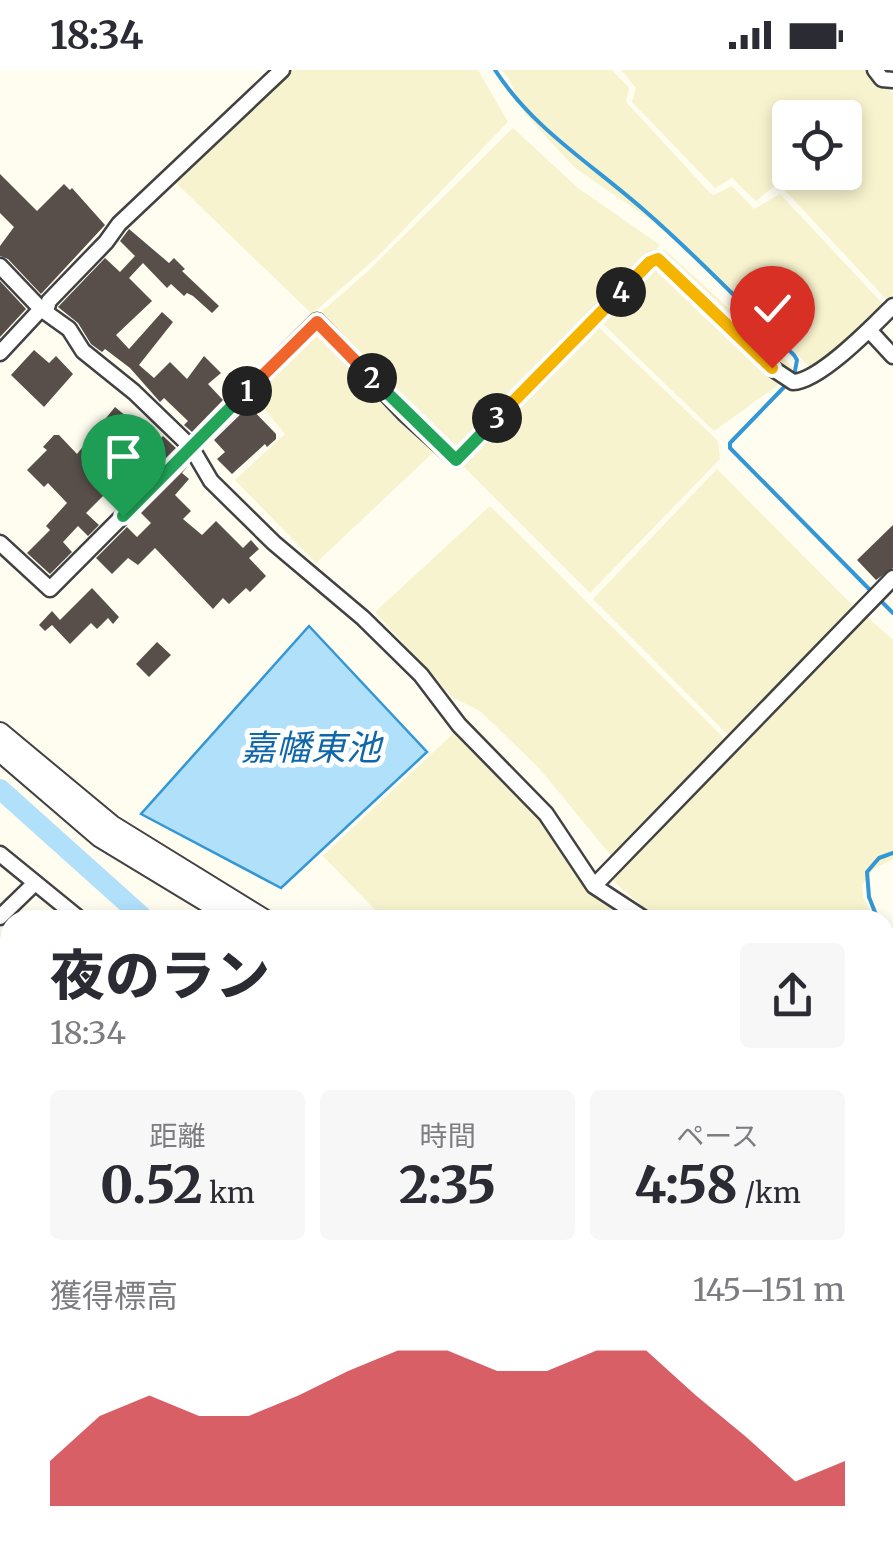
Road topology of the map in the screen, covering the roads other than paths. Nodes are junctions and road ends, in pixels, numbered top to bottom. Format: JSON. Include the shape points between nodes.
{"nodes":[{"id":1,"x":282,"y":70,"type":"edge"},
{"id":2,"x":875,"y":70,"type":"edge"},
{"id":3,"x":893,"y":80,"type":"edge"},
{"id":4,"x":0,"y":266,"type":"edge"},
{"id":5,"x":893,"y":306,"type":"edge"},
{"id":6,"x":44,"y":310,"type":"junction"},
{"id":7,"x":869,"y":330,"type":"junction"},
{"id":8,"x":0,"y":353,"type":"edge"},
{"id":9,"x":893,"y":356,"type":"edge"},
{"id":10,"x":190,"y":447,"type":"junction"},
{"id":11,"x":0,"y":542,"type":"edge"},
{"id":12,"x":893,"y":578,"type":"edge"},
{"id":13,"x":0,"y":732,"type":"edge"},
{"id":14,"x":0,"y":752,"type":"edge"},
{"id":15,"x":0,"y":854,"type":"edge"},
{"id":16,"x":34,"y":884,"type":"junction"},
{"id":17,"x":594,"y":886,"type":"junction"},
{"id":18,"x":7,"y":910,"type":"edge"},
{"id":19,"x":68,"y":910,"type":"edge"},
{"id":20,"x":220,"y":910,"type":"edge"},
{"id":21,"x":250,"y":910,"type":"edge"},
{"id":22,"x":631,"y":910,"type":"edge"}],
"edges":[{"from":1,"to":6,"type":"street","via":[[119,224]]},
{"from":2,"to":3,"type":"street"},
{"from":4,"to":6,"type":"street"},
{"from":5,"to":7,"type":"street"},
{"from":6,"to":8,"type":"street"},
{"from":6,"to":10,"type":"street"},
{"from":7,"to":9,"type":"street"},
{"from":7,"to":10,"type":"street","via":[[808,378],[793,382],[658,259],[456,460],[317,322]]},
{"from":10,"to":11,"type":"street","via":[[50,589]]},
{"from":10,"to":17,"type":"street","via":[[212,481],[274,543],[422,675],[459,725],[546,814]]},
{"from":12,"to":17,"type":"street"},
{"from":13,"to":21,"type":"street","via":[[112,825]]},
{"from":14,"to":20,"type":"street","via":[[100,837]]},
{"from":15,"to":16,"type":"street"},
{"from":16,"to":18,"type":"street"},
{"from":16,"to":19,"type":"street"},
{"from":17,"to":22,"type":"street"}]}
